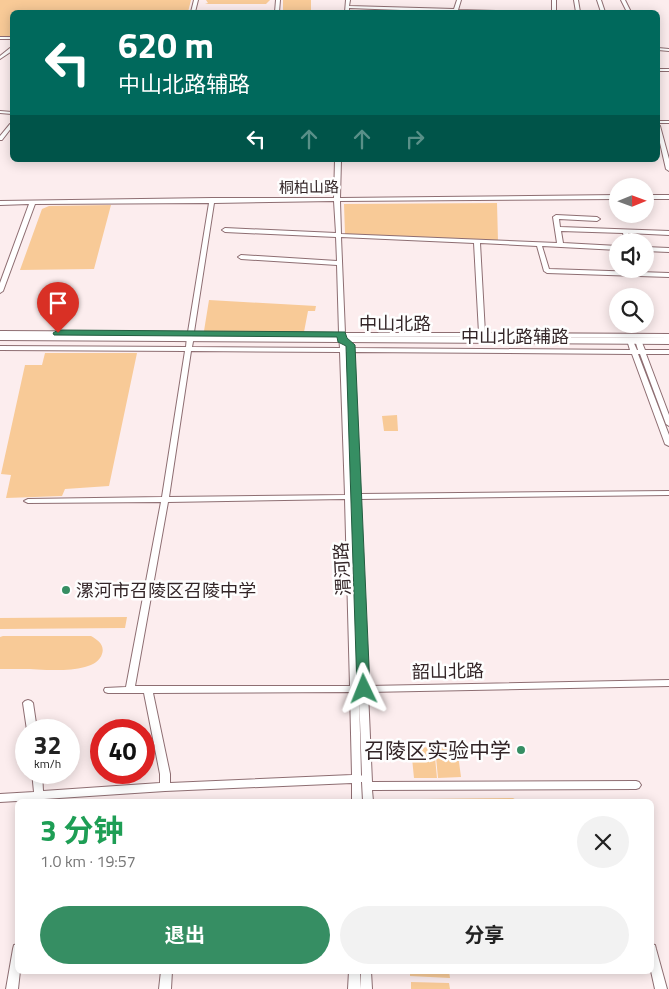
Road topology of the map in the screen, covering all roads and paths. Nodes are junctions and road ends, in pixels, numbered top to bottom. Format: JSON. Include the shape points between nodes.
{"nodes":[{"id":1,"x":348,"y":0,"type":"edge"},
{"id":2,"x":409,"y":0,"type":"edge"},
{"id":3,"x":348,"y":6,"type":"junction"},
{"id":4,"x":406,"y":9,"type":"junction"},
{"id":5,"x":347,"y":10,"type":"edge"},
{"id":6,"x":422,"y":10,"type":"edge"},
{"id":7,"x":10,"y":127,"type":"edge"},
{"id":8,"x":660,"y":134,"type":"edge"},
{"id":9,"x":0,"y":139,"type":"edge"},
{"id":10,"x":338,"y":162,"type":"edge"},
{"id":11,"x":669,"y":169,"type":"edge"},
{"id":12,"x":609,"y":197,"type":"edge"},
{"id":13,"x":654,"y":197,"type":"edge"},
{"id":14,"x":669,"y":197,"type":"edge"},
{"id":15,"x":336,"y":199,"type":"junction"},
{"id":16,"x":212,"y":200,"type":"junction"},
{"id":17,"x":33,"y":202,"type":"junction"},
{"id":18,"x":0,"y":203,"type":"edge"},
{"id":19,"x":597,"y":219,"type":"dead end"},
{"id":20,"x":558,"y":229,"type":"junction"},
{"id":21,"x":225,"y":230,"type":"dead end"},
{"id":22,"x":625,"y":231,"type":"joint"},
{"id":23,"x":669,"y":233,"type":"edge"},
{"id":24,"x":338,"y":235,"type":"junction"},
{"id":25,"x":476,"y":242,"type":"junction"},
{"id":26,"x":539,"y":244,"type":"junction"},
{"id":27,"x":560,"y":245,"type":"junction"},
{"id":28,"x":609,"y":248,"type":"edge"},
{"id":29,"x":654,"y":249,"type":"edge"},
{"id":30,"x":669,"y":250,"type":"edge"},
{"id":31,"x":241,"y":257,"type":"dead end"},
{"id":32,"x":339,"y":263,"type":"junction"},
{"id":33,"x":609,"y":271,"type":"edge"},
{"id":34,"x":654,"y":273,"type":"edge"},
{"id":35,"x":669,"y":275,"type":"edge"},
{"id":36,"x":0,"y":292,"type":"edge"},
{"id":37,"x":0,"y":333,"type":"edge"},
{"id":38,"x":482,"y":335,"type":"junction"},
{"id":39,"x":669,"y":336,"type":"edge"},
{"id":40,"x":0,"y":338,"type":"edge"},
{"id":41,"x":190,"y":341,"type":"junction"},
{"id":42,"x":669,"y":341,"type":"edge"},
{"id":43,"x":0,"y":343,"type":"edge"},
{"id":44,"x":345,"y":344,"type":"junction"},
{"id":45,"x":636,"y":346,"type":"junction"},
{"id":46,"x":669,"y":346,"type":"edge"},
{"id":47,"x":0,"y":348,"type":"edge"},
{"id":48,"x":669,"y":352,"type":"edge"},
{"id":49,"x":669,"y":424,"type":"edge"},
{"id":50,"x":669,"y":444,"type":"edge"},
{"id":51,"x":669,"y":493,"type":"edge"},
{"id":52,"x":352,"y":497,"type":"junction"},
{"id":53,"x":165,"y":499,"type":"junction"},
{"id":54,"x":28,"y":501,"type":"dead end"},
{"id":55,"x":669,"y":683,"type":"edge"},
{"id":56,"x":359,"y":689,"type":"junction"},
{"id":57,"x":108,"y":690,"type":"dead end"},
{"id":58,"x":130,"y":690,"type":"junction"},
{"id":59,"x":148,"y":690,"type":"junction"},
{"id":60,"x":28,"y":703,"type":"dead end"},
{"id":61,"x":30,"y":719,"type":"edge"},
{"id":62,"x":357,"y":779,"type":"junction"},
{"id":63,"x":368,"y":782,"type":"junction"},
{"id":64,"x":38,"y":784,"type":"edge"},
{"id":65,"x":636,"y":784,"type":"dead end"},
{"id":66,"x":165,"y":787,"type":"junction"},
{"id":67,"x":0,"y":798,"type":"edge"},
{"id":68,"x":39,"y":798,"type":"edge"},
{"id":69,"x":357,"y":799,"type":"edge"},
{"id":70,"x":368,"y":799,"type":"edge"},
{"id":71,"x":654,"y":961,"type":"edge"},
{"id":72,"x":15,"y":970,"type":"edge"},
{"id":73,"x":167,"y":974,"type":"edge"},
{"id":74,"x":355,"y":974,"type":"edge"},
{"id":75,"x":366,"y":974,"type":"edge"},
{"id":76,"x":12,"y":989,"type":"edge"},
{"id":77,"x":165,"y":989,"type":"edge"},
{"id":78,"x":354,"y":989,"type":"edge"},
{"id":79,"x":366,"y":989,"type":"edge"},
{"id":80,"x":661,"y":989,"type":"edge"}],
"edges":[{"from":1,"to":3,"type":"street"},
{"from":2,"to":4,"type":"street"},
{"from":3,"to":4,"type":"street"},
{"from":3,"to":5,"type":"street"},
{"from":4,"to":6,"type":"street"},
{"from":7,"to":9,"type":"street"},
{"from":8,"to":11,"type":"street"},
{"from":10,"to":15,"type":"street","name":"渭河路"},
{"from":12,"to":15,"type":"street","name":"桐柏山路"},
{"from":13,"to":14,"type":"street"},
{"from":15,"to":16,"type":"street","name":"桐柏山路"},
{"from":15,"to":24,"type":"street","name":"渭河路"},
{"from":16,"to":17,"type":"street","name":"桐柏山路"},
{"from":16,"to":41,"type":"street"},
{"from":17,"to":18,"type":"street","name":"桐柏山路"},
{"from":17,"to":36,"type":"street"},
{"from":19,"to":20,"type":"street","via":[[556,217]]},
{"from":20,"to":22,"type":"street"},
{"from":20,"to":27,"type":"street"},
{"from":21,"to":24,"type":"street"},
{"from":22,"to":23,"type":"street"},
{"from":24,"to":25,"type":"street"},
{"from":24,"to":32,"type":"street","name":"渭河路"},
{"from":25,"to":26,"type":"street"},
{"from":25,"to":38,"type":"street"},
{"from":26,"to":27,"type":"street"},
{"from":26,"to":33,"type":"street","via":[[547,271]]},
{"from":27,"to":28,"type":"street"},
{"from":29,"to":30,"type":"street"},
{"from":31,"to":32,"type":"street"},
{"from":32,"to":44,"type":"street","name":"渭河路"},
{"from":34,"to":35,"type":"street"},
{"from":37,"to":41,"type":"street"},
{"from":38,"to":39,"type":"street","name":"中山北路辅路"},
{"from":38,"to":44,"type":"street","name":"中山北路辅路"},
{"from":40,"to":41,"type":"main road","name":"中山北路"},
{"from":41,"to":43,"type":"main road","name":"中山北路"},
{"from":41,"to":44,"type":"main road","name":"中山北路"},
{"from":41,"to":47,"type":"street"},
{"from":41,"to":53,"type":"street"},
{"from":42,"to":45,"type":"main road","name":"中山北路"},
{"from":44,"to":45,"type":"main road","name":"中山北路"},
{"from":44,"to":52,"type":"street","name":"渭河路"},
{"from":45,"to":46,"type":"main road","name":"中山北路"},
{"from":45,"to":48,"type":"street"},
{"from":45,"to":49,"type":"street"},
{"from":45,"to":50,"type":"street"},
{"from":51,"to":52,"type":"street"},
{"from":52,"to":53,"type":"street"},
{"from":52,"to":56,"type":"street","name":"渭河路"},
{"from":53,"to":54,"type":"street"},
{"from":53,"to":58,"type":"street"},
{"from":55,"to":56,"type":"street","name":"韶山北路"},
{"from":56,"to":59,"type":"street","name":"韶山北路"},
{"from":56,"to":62,"type":"street","name":"渭河路"},
{"from":56,"to":63,"type":"street","name":"渭河路"},
{"from":57,"to":58,"type":"street","name":"韶山北路"},
{"from":58,"to":59,"type":"street","name":"韶山北路"},
{"from":59,"to":66,"type":"street"},
{"from":60,"to":61,"type":"street"},
{"from":62,"to":63,"type":"street"},
{"from":62,"to":66,"type":"street"},
{"from":62,"to":69,"type":"street","name":"渭河路"},
{"from":63,"to":65,"type":"street"},
{"from":63,"to":70,"type":"street","name":"渭河路"},
{"from":64,"to":68,"type":"street"},
{"from":66,"to":68,"type":"street"},
{"from":67,"to":68,"type":"street"},
{"from":71,"to":80,"type":"street"},
{"from":72,"to":76,"type":"street"},
{"from":73,"to":77,"type":"street"},
{"from":74,"to":78,"type":"street"},
{"from":75,"to":79,"type":"street"}]}
